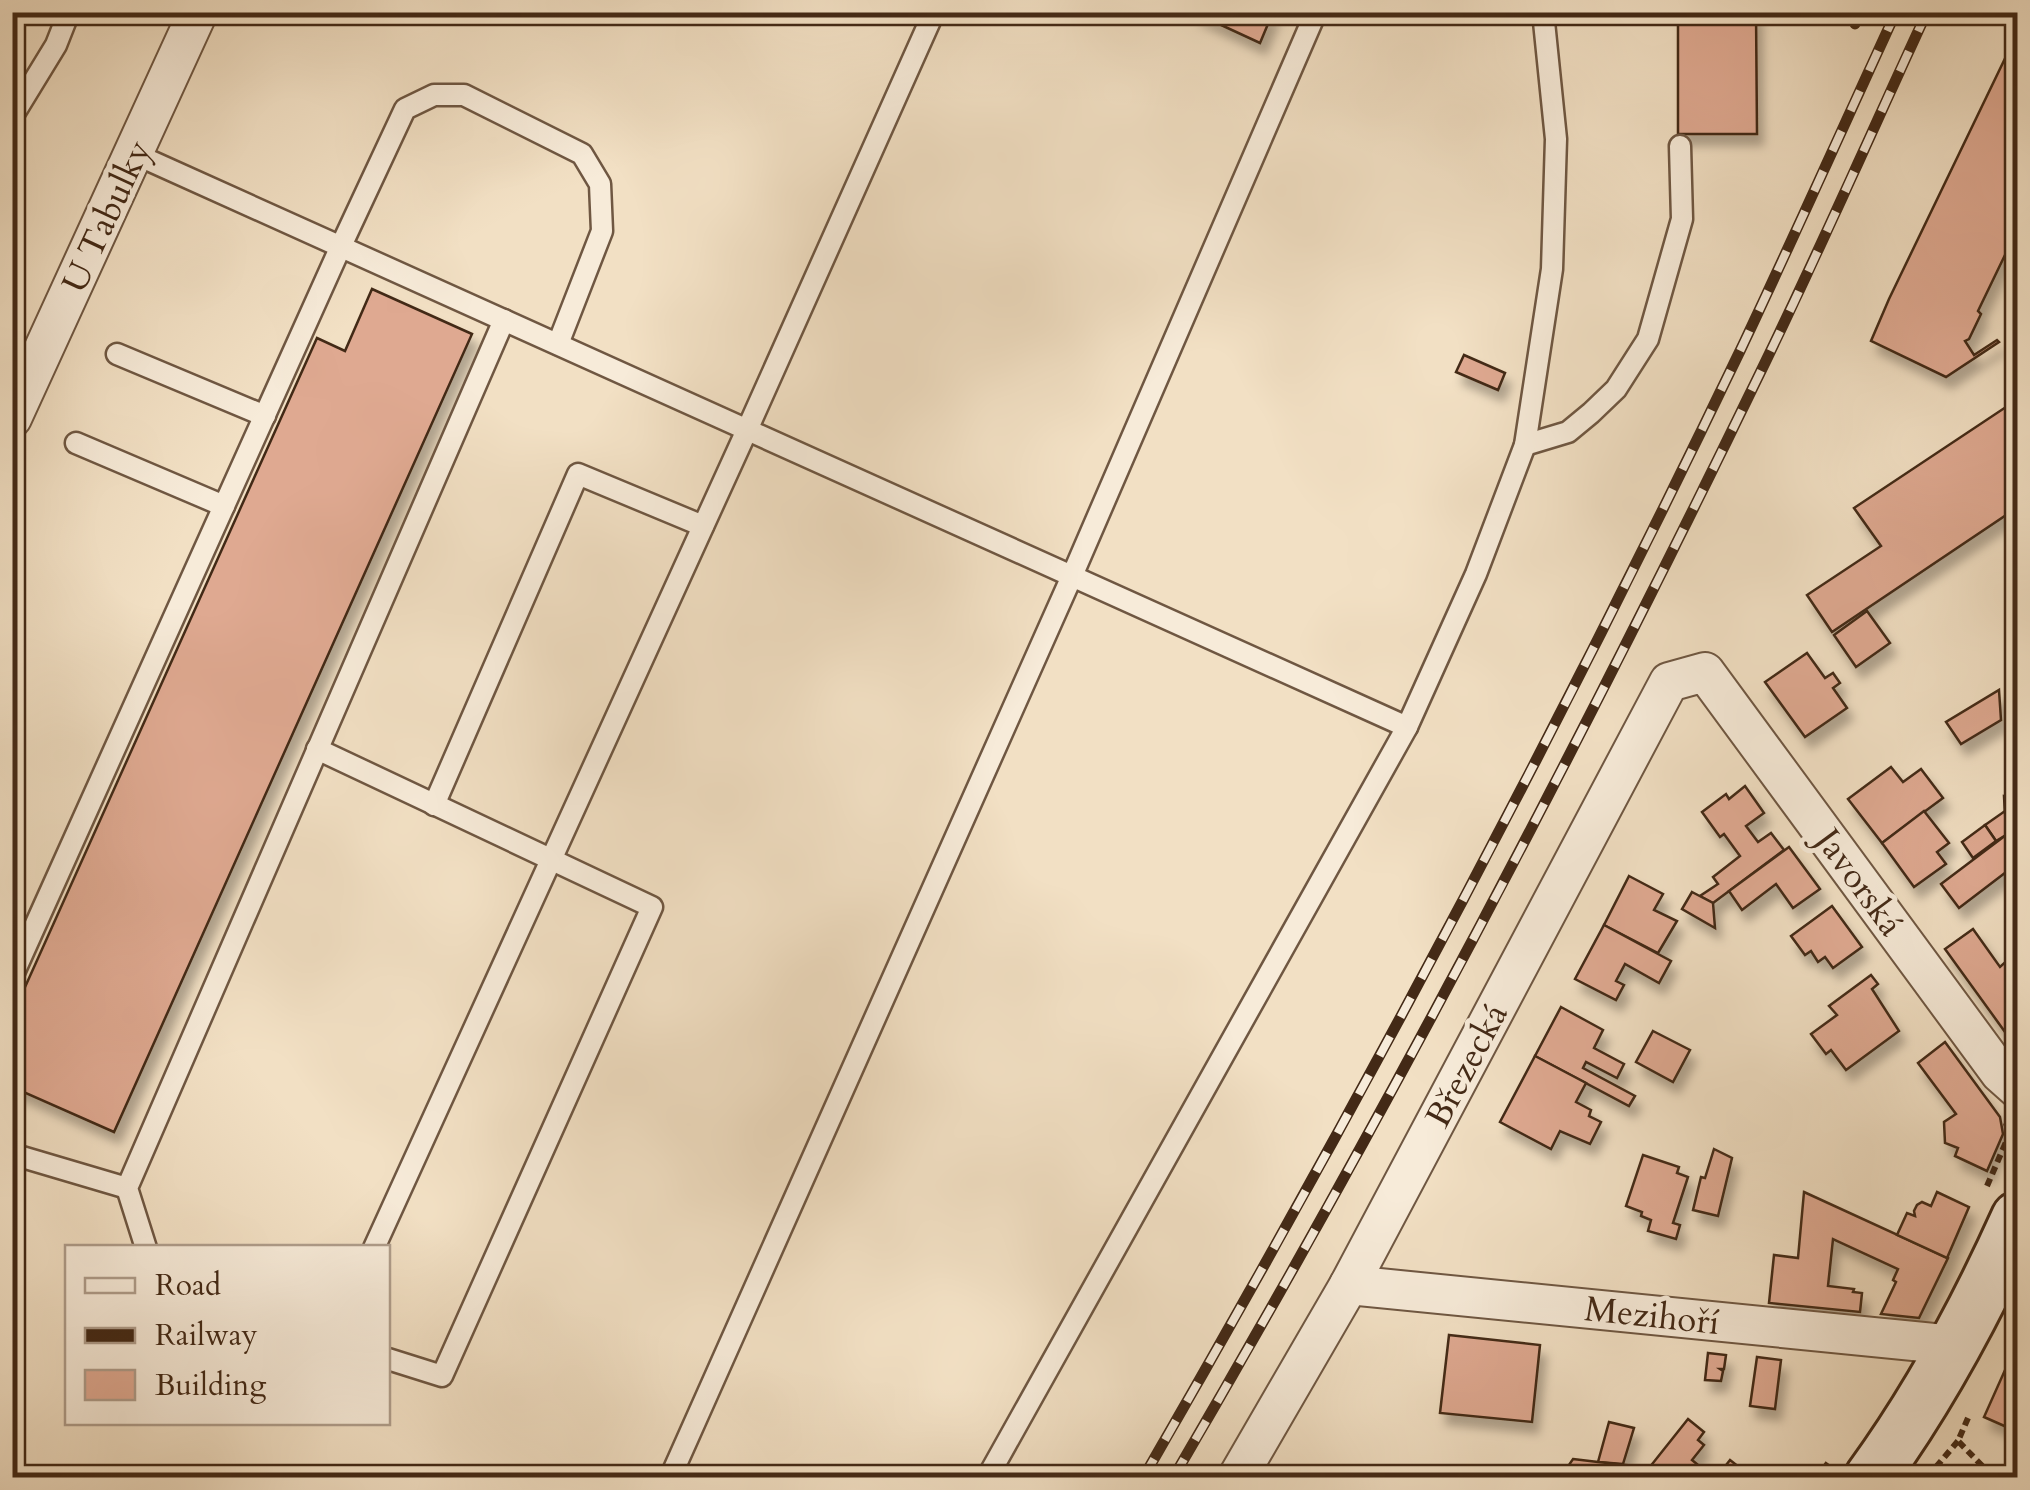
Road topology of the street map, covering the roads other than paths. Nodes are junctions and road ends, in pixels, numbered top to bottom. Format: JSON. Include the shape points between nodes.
{"nodes":[{"id":1,"x":69,"y":12,"type":"edge"},
{"id":2,"x":198,"y":12,"type":"edge"},
{"id":3,"x":934,"y":12,"type":"edge"},
{"id":4,"x":1316,"y":12,"type":"edge"},
{"id":5,"x":1543,"y":12,"type":"edge"},
{"id":6,"x":12,"y":117,"type":"edge"},
{"id":7,"x":1680,"y":146,"type":"dead end"},
{"id":8,"x":135,"y":154,"type":"junction"},
{"id":9,"x":341,"y":246,"type":"junction"},
{"id":10,"x":504,"y":320,"type":"junction"},
{"id":11,"x":558,"y":344,"type":"junction"},
{"id":12,"x":117,"y":354,"type":"dead end"},
{"id":13,"x":265,"y":416,"type":"junction"},
{"id":14,"x":12,"y":418,"type":"edge"},
{"id":15,"x":747,"y":430,"type":"junction"},
{"id":16,"x":76,"y":443,"type":"dead end"},
{"id":17,"x":1525,"y":445,"type":"junction"},
{"id":18,"x":224,"y":506,"type":"junction"},
{"id":19,"x":703,"y":526,"type":"junction"},
{"id":20,"x":1072,"y":576,"type":"junction"},
{"id":21,"x":1706,"y":672,"type":"joint"},
{"id":22,"x":1407,"y":727,"type":"junction"},
{"id":23,"x":317,"y":749,"type":"junction"},
{"id":24,"x":434,"y":804,"type":"junction"},
{"id":25,"x":551,"y":860,"type":"junction"},
{"id":26,"x":12,"y":977,"type":"edge"},
{"id":27,"x":2018,"y":1089,"type":"edge"},
{"id":28,"x":12,"y":1154,"type":"edge"},
{"id":29,"x":126,"y":1188,"type":"junction"},
{"id":30,"x":2018,"y":1218,"type":"edge"},
{"id":31,"x":145,"y":1245,"type":"edge"},
{"id":32,"x":375,"y":1245,"type":"edge"},
{"id":33,"x":2006,"y":1272,"type":"edge"},
{"id":34,"x":1350,"y":1285,"type":"junction"},
{"id":35,"x":1954,"y":1345,"type":"junction"},
{"id":36,"x":390,"y":1359,"type":"edge"},
{"id":37,"x":670,"y":1478,"type":"edge"},
{"id":38,"x":987,"y":1478,"type":"edge"},
{"id":39,"x":1238,"y":1478,"type":"edge"},
{"id":40,"x":1871,"y":1478,"type":"edge"}],
"edges":[{"from":1,"to":6,"type":"lane"},
{"from":2,"to":8,"type":"street","name":"U Tabulky"},
{"from":3,"to":15,"type":"lane"},
{"from":4,"to":20,"type":"lane"},
{"from":5,"to":17,"type":"lane","via":[[1556,139],[1552,269]]},
{"from":7,"to":17,"type":"lane","via":[[1682,219],[1648,338],[1616,389],[1591,413],[1568,432]]},
{"from":8,"to":9,"type":"lane"},
{"from":8,"to":14,"type":"street","name":"U Tabulky"},
{"from":9,"to":10,"type":"lane"},
{"from":9,"to":11,"type":"lane","via":[[406,109],[434,95],[464,95],[582,154],[600,184],[602,231]]},
{"from":9,"to":13,"type":"lane"},
{"from":10,"to":11,"type":"lane"},
{"from":10,"to":23,"type":"lane"},
{"from":11,"to":15,"type":"lane"},
{"from":12,"to":13,"type":"lane"},
{"from":13,"to":18,"type":"lane"},
{"from":15,"to":19,"type":"lane"},
{"from":15,"to":20,"type":"lane"},
{"from":16,"to":18,"type":"lane"},
{"from":17,"to":22,"type":"lane"},
{"from":18,"to":26,"type":"lane"},
{"from":19,"to":24,"type":"lane","via":[[578,474]]},
{"from":19,"to":25,"type":"lane"},
{"from":20,"to":22,"type":"lane"},
{"from":20,"to":37,"type":"lane"},
{"from":21,"to":27,"type":"street","name":"Javorská"},
{"from":21,"to":34,"type":"street","name":"Březecká","via":[[1669,682]]},
{"from":22,"to":38,"type":"lane"},
{"from":23,"to":24,"type":"lane"},
{"from":23,"to":29,"type":"lane"},
{"from":24,"to":25,"type":"lane"},
{"from":25,"to":32,"type":"lane"},
{"from":25,"to":36,"type":"lane","via":[[652,907],[442,1376]]},
{"from":28,"to":29,"type":"lane"},
{"from":29,"to":31,"type":"lane"},
{"from":30,"to":33,"type":"main road"},
{"from":33,"to":35,"type":"main road"},
{"from":34,"to":35,"type":"street","name":"Mezihoří"},
{"from":34,"to":39,"type":"street","name":"Březecká"},
{"from":35,"to":40,"type":"main road"}]}
